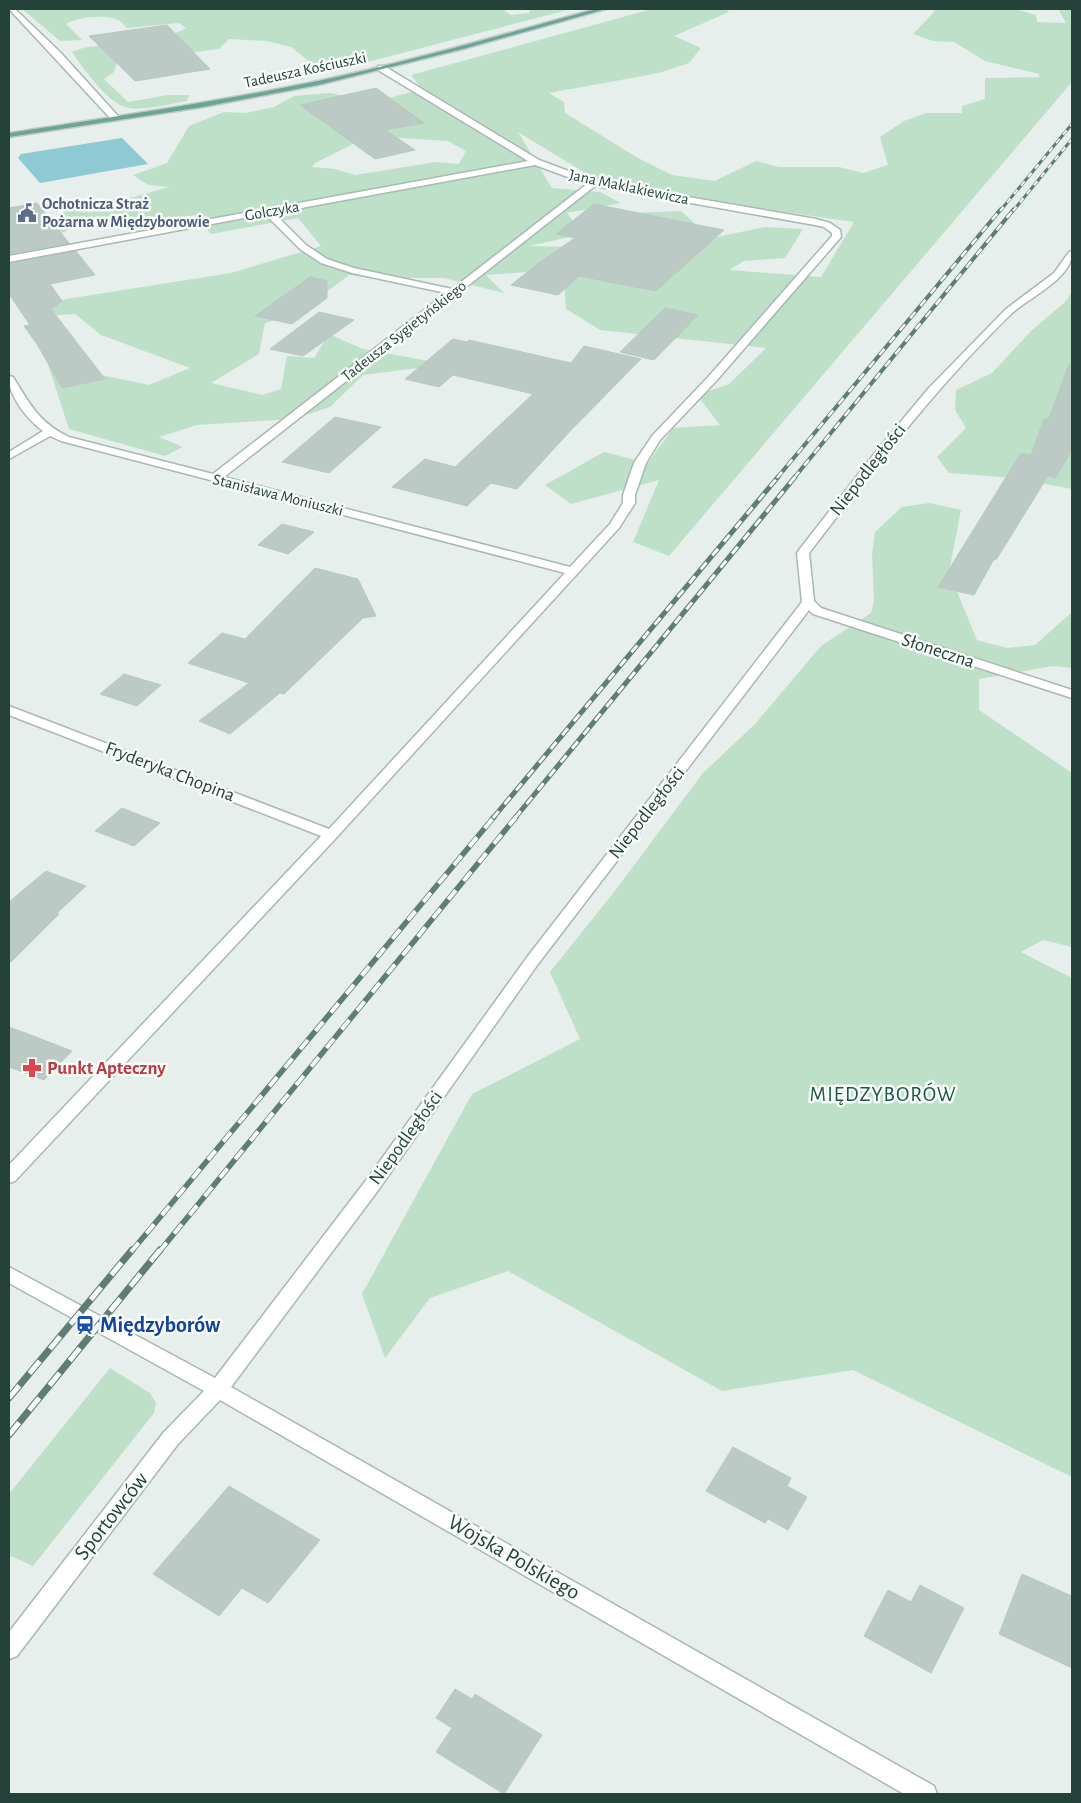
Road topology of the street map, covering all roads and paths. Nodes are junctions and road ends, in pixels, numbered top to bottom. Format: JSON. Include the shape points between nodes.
{"nodes":[{"id":1,"x":11,"y":9,"type":"edge"},
{"id":2,"x":603,"y":9,"type":"edge"},
{"id":3,"x":381,"y":68,"type":"junction"},
{"id":4,"x":115,"y":118,"type":"junction"},
{"id":5,"x":9,"y":135,"type":"edge"},
{"id":6,"x":536,"y":162,"type":"junction"},
{"id":7,"x":593,"y":182,"type":"junction"},
{"id":8,"x":268,"y":212,"type":"junction"},
{"id":9,"x":1072,"y":254,"type":"edge"},
{"id":10,"x":9,"y":259,"type":"edge"},
{"id":11,"x":453,"y":292,"type":"junction"},
{"id":12,"x":9,"y":379,"type":"edge"},
{"id":13,"x":13,"y":395,"type":"edge"},
{"id":14,"x":48,"y":433,"type":"junction"},
{"id":15,"x":9,"y":456,"type":"edge"},
{"id":16,"x":214,"y":479,"type":"junction"},
{"id":17,"x":574,"y":572,"type":"junction"},
{"id":18,"x":808,"y":602,"type":"junction"},
{"id":19,"x":1072,"y":694,"type":"edge"},
{"id":20,"x":9,"y":710,"type":"edge"},
{"id":21,"x":331,"y":835,"type":"junction"},
{"id":22,"x":9,"y":1176,"type":"edge"},
{"id":23,"x":9,"y":1274,"type":"edge"},
{"id":24,"x":218,"y":1389,"type":"junction"},
{"id":25,"x":9,"y":1649,"type":"edge"},
{"id":26,"x":926,"y":1794,"type":"edge"}],
"edges":[{"from":1,"to":4,"type":"street"},
{"from":2,"to":3,"type":"main road","name":"Tadeusza Kościuszki"},
{"from":3,"to":4,"type":"main road","name":"Tadeusza Kościuszki","via":[[255,95]]},
{"from":3,"to":6,"type":"street","name":"Jana Maklakiewicza"},
{"from":4,"to":5,"type":"main road","name":"Tadeusza Kościuszki"},
{"from":6,"to":7,"type":"street","name":"Jana Maklakiewicza"},
{"from":6,"to":8,"type":"street","name":"Golczyka"},
{"from":7,"to":11,"type":"street","name":"Tadeusza Sygietyńskiego"},
{"from":7,"to":17,"type":"street","name":"Jana Maklakiewicza","via":[[816,222],[837,232],[713,378],[656,438],[640,463],[625,512]]},
{"from":8,"to":10,"type":"street","name":"Golczyka"},
{"from":8,"to":11,"type":"street","via":[[303,247],[324,261]]},
{"from":9,"to":18,"type":"street","name":"Niepodległości","via":[[1057,275],[1009,311],[932,391],[804,553]]},
{"from":11,"to":16,"type":"street","name":"Tadeusza Sygietyńskiego"},
{"from":12,"to":13,"type":"street","name":"Stanisława Moniuszki"},
{"from":13,"to":14,"type":"street","name":"Stanisława Moniuszki"},
{"from":14,"to":15,"type":"street"},
{"from":14,"to":16,"type":"street","name":"Stanisława Moniuszki"},
{"from":16,"to":17,"type":"street","name":"Stanisława Moniuszki"},
{"from":17,"to":21,"type":"street"},
{"from":18,"to":19,"type":"street","name":"Słoneczna","via":[[817,611]]},
{"from":18,"to":24,"type":"street","name":"Niepodległości","via":[[533,960],[373,1184]]},
{"from":20,"to":21,"type":"street","name":"Fryderyka Chopina"},
{"from":21,"to":22,"type":"street"},
{"from":23,"to":24,"type":"street","name":"Wojska Polskiego"},
{"from":24,"to":25,"type":"street","name":"Sportowców","via":[[171,1438]]},
{"from":24,"to":26,"type":"street","name":"Wojska Polskiego"}]}
